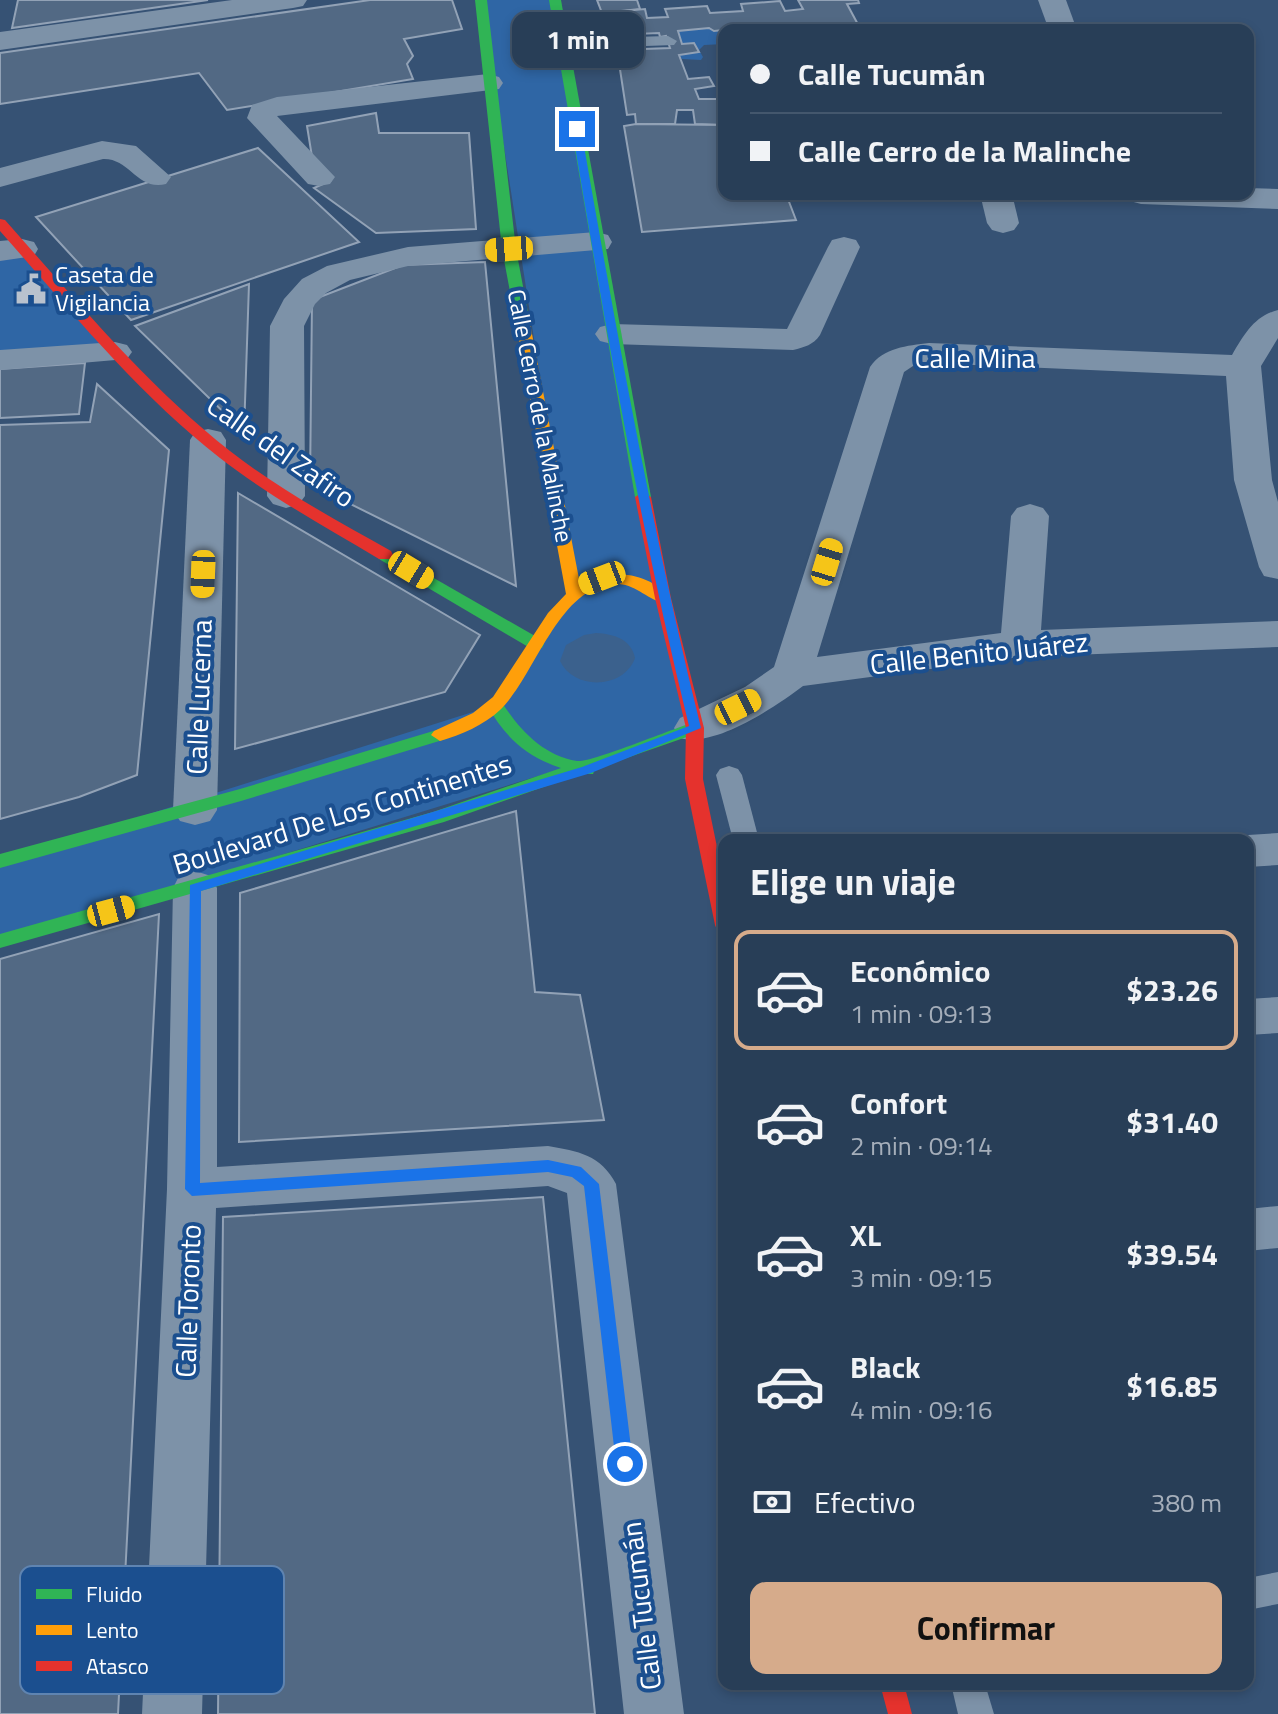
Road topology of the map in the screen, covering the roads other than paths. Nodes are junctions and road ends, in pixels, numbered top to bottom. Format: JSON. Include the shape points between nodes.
{"nodes":[{"id":1,"x":293,"y":0,"type":"edge"},
{"id":2,"x":481,"y":0,"type":"edge"},
{"id":3,"x":555,"y":0,"type":"edge"},
{"id":4,"x":1052,"y":0,"type":"edge"},
{"id":5,"x":241,"y":4,"type":"edge"},
{"id":6,"x":1061,"y":24,"type":"edge"},
{"id":7,"x":0,"y":41,"type":"edge"},
{"id":8,"x":668,"y":41,"type":"dead end"},
{"id":9,"x":562,"y":44,"type":"junction"},
{"id":10,"x":488,"y":83,"type":"junction"},
{"id":11,"x":155,"y":177,"type":"dead end"},
{"id":12,"x":319,"y":177,"type":"dead end"},
{"id":13,"x":0,"y":178,"type":"edge"},
{"id":14,"x":1254,"y":198,"type":"edge"},
{"id":15,"x":1278,"y":199,"type":"edge"},
{"id":16,"x":0,"y":223,"type":"edge"},
{"id":17,"x":596,"y":242,"type":"junction"},
{"id":18,"x":844,"y":247,"type":"dead end"},
{"id":19,"x":509,"y":249,"type":"junction"},
{"id":20,"x":11,"y":250,"type":"edge"},
{"id":21,"x":1278,"y":320,"type":"edge"},
{"id":22,"x":612,"y":334,"type":"junction"},
{"id":23,"x":115,"y":352,"type":"junction"},
{"id":24,"x":0,"y":360,"type":"edge"},
{"id":25,"x":1243,"y":366,"type":"junction"},
{"id":26,"x":208,"y":440,"type":"junction"},
{"id":27,"x":286,"y":496,"type":"junction"},
{"id":28,"x":1030,"y":516,"type":"dead end"},
{"id":29,"x":1278,"y":567,"type":"edge"},
{"id":30,"x":574,"y":594,"type":"junction"},
{"id":31,"x":663,"y":598,"type":"junction"},
{"id":32,"x":1278,"y":634,"type":"edge"},
{"id":33,"x":536,"y":644,"type":"junction"},
{"id":34,"x":1020,"y":644,"type":"junction"},
{"id":35,"x":792,"y":674,"type":"junction"},
{"id":36,"x":495,"y":705,"type":"junction"},
{"id":37,"x":695,"y":728,"type":"junction"},
{"id":38,"x":587,"y":770,"type":"junction"},
{"id":39,"x":729,"y":775,"type":"dead end"},
{"id":40,"x":195,"y":810,"type":"junction"},
{"id":41,"x":744,"y":834,"type":"edge"},
{"id":42,"x":1278,"y":849,"type":"edge"},
{"id":43,"x":1254,"y":851,"type":"edge"},
{"id":44,"x":0,"y":861,"type":"edge"},
{"id":45,"x":718,"y":870,"type":"edge"},
{"id":46,"x":195,"y":888,"type":"junction"},
{"id":47,"x":0,"y":941,"type":"edge"},
{"id":48,"x":1278,"y":1015,"type":"edge"},
{"id":49,"x":1254,"y":1017,"type":"edge"},
{"id":50,"x":192,"y":1189,"type":"junction"},
{"id":51,"x":1278,"y":1227,"type":"edge"},
{"id":52,"x":1254,"y":1229,"type":"edge"},
{"id":53,"x":178,"y":1566,"type":"edge"},
{"id":54,"x":1278,"y":1588,"type":"edge"},
{"id":55,"x":1254,"y":1593,"type":"edge"},
{"id":56,"x":894,"y":1690,"type":"edge"},
{"id":57,"x":970,"y":1690,"type":"edge"},
{"id":58,"x":173,"y":1694,"type":"edge"},
{"id":59,"x":172,"y":1714,"type":"edge"},
{"id":60,"x":654,"y":1714,"type":"edge"},
{"id":61,"x":900,"y":1714,"type":"edge"},
{"id":62,"x":976,"y":1714,"type":"edge"}],
"edges":[{"from":1,"to":5,"type":"street"},
{"from":2,"to":10,"type":"street","name":"Calle Cerro de la Malinche"},
{"from":3,"to":9,"type":"street"},
{"from":4,"to":6,"type":"street"},
{"from":5,"to":7,"type":"street"},
{"from":8,"to":9,"type":"lane"},
{"from":9,"to":17,"type":"street"},
{"from":10,"to":12,"type":"street","via":[[263,111],[262,118]]},
{"from":10,"to":19,"type":"street","name":"Calle Cerro de la Malinche"},
{"from":11,"to":13,"type":"street","via":[[118,149]]},
{"from":14,"to":15,"type":"street"},
{"from":16,"to":20,"type":"street","name":"Calle del Zafiro"},
{"from":17,"to":19,"type":"street"},
{"from":17,"to":22,"type":"street"},
{"from":18,"to":22,"type":"street","via":[[803,335],[793,340]]},
{"from":19,"to":27,"type":"street","via":[[388,259],[314,285],[297,303],[287,326]]},
{"from":19,"to":30,"type":"street","name":"Calle Cerro de la Malinche"},
{"from":20,"to":23,"type":"street","name":"Calle del Zafiro"},
{"from":21,"to":25,"type":"street","via":[[1261,335]]},
{"from":22,"to":31,"type":"street"},
{"from":23,"to":24,"type":"street"},
{"from":23,"to":26,"type":"street","name":"Calle del Zafiro"},
{"from":25,"to":29,"type":"street","via":[[1253,480]]},
{"from":25,"to":35,"type":"street","name":"Calle Mina","via":[[929,353],[903,357],[888,367]]},
{"from":26,"to":27,"type":"street","name":"Calle del Zafiro"},
{"from":26,"to":40,"type":"street","name":"Calle Lucerna"},
{"from":27,"to":33,"type":"street","name":"Calle del Zafiro"},
{"from":28,"to":34,"type":"street"},
{"from":30,"to":31,"type":"street","via":[[602,578],[620,577],[638,581]]},
{"from":30,"to":33,"type":"street","name":"Boulevard De Los Continentes"},
{"from":31,"to":37,"type":"street"},
{"from":32,"to":34,"type":"street","name":"Calle Benito Juárez"},
{"from":33,"to":36,"type":"street","name":"Boulevard De Los Continentes"},
{"from":34,"to":35,"type":"street","name":"Calle Benito Juárez"},
{"from":35,"to":37,"type":"street","name":"Calle Benito Juárez","via":[[760,697]]},
{"from":36,"to":38,"type":"street","via":[[507,729],[527,747]]},
{"from":36,"to":40,"type":"street","name":"Boulevard De Los Continentes","via":[[439,736]]},
{"from":37,"to":38,"type":"street","name":"Boulevard De Los Continentes"},
{"from":37,"to":45,"type":"street","via":[[694,779]]},
{"from":38,"to":46,"type":"street","name":"Boulevard De Los Continentes"},
{"from":39,"to":41,"type":"lane"},
{"from":40,"to":44,"type":"street","name":"Boulevard De Los Continentes"},
{"from":42,"to":43,"type":"street"},
{"from":46,"to":47,"type":"street","name":"Boulevard De Los Continentes"},
{"from":46,"to":50,"type":"street","name":"Calle Toronto"},
{"from":48,"to":49,"type":"street"},
{"from":50,"to":53,"type":"street","name":"Calle Toronto"},
{"from":50,"to":60,"type":"street","name":"Calle Tucumán","via":[[548,1166],[576,1171],[591,1184]]},
{"from":51,"to":52,"type":"street"},
{"from":54,"to":55,"type":"lane"},
{"from":56,"to":61,"type":"street"},
{"from":57,"to":62,"type":"lane"},
{"from":58,"to":59,"type":"street","name":"Calle Toronto"}]}
